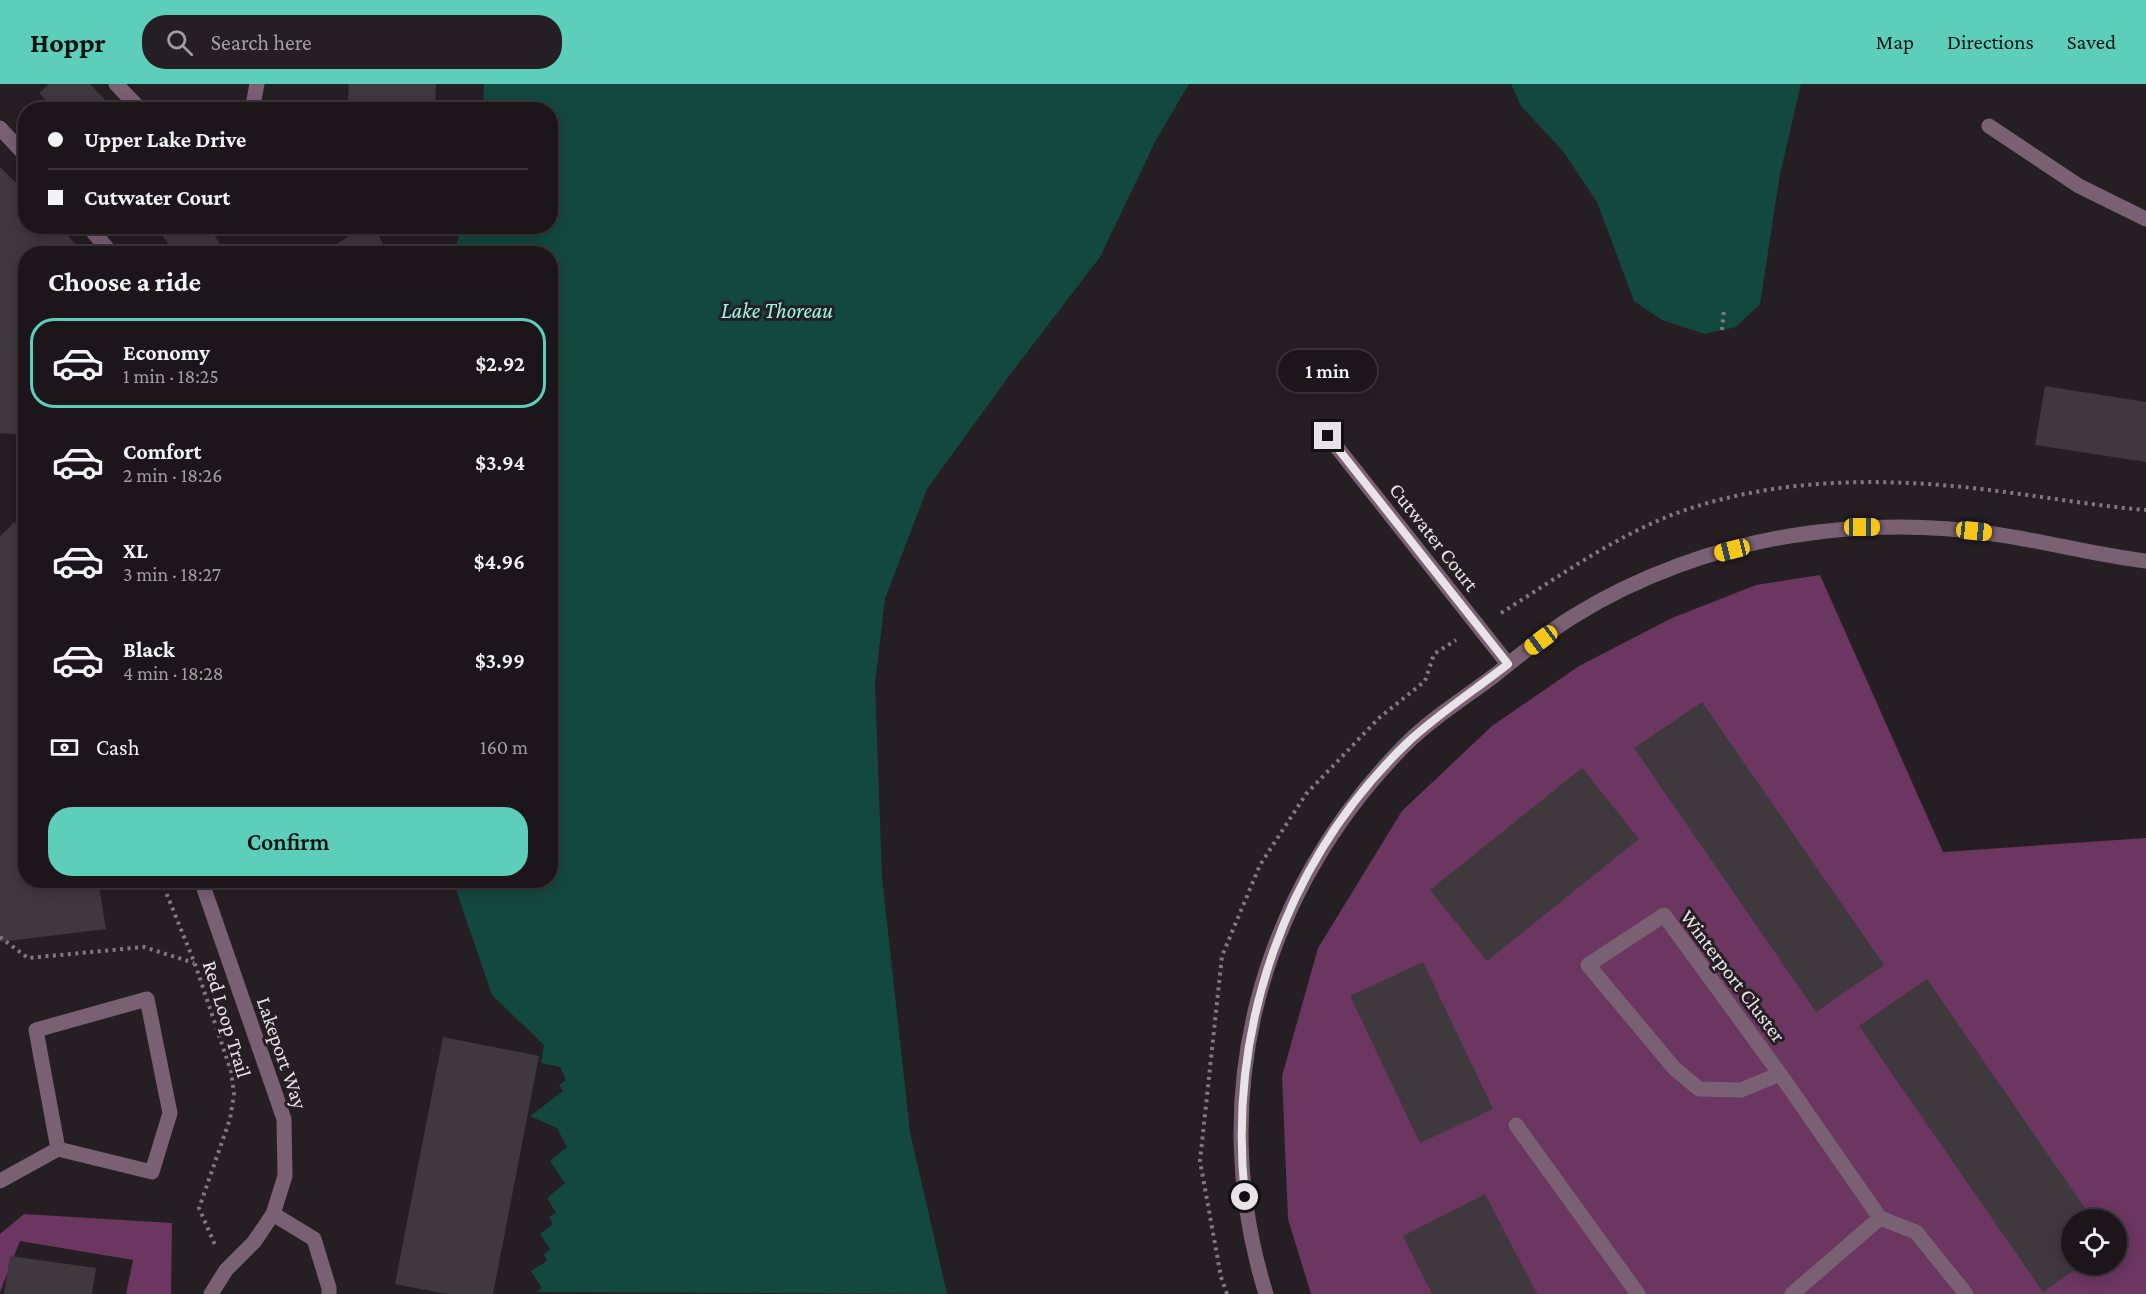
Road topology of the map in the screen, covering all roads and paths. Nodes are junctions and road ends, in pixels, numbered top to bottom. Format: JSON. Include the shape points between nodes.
{"nodes":[{"id":1,"x":116,"y":84,"type":"edge"},
{"id":2,"x":257,"y":84,"type":"edge"},
{"id":3,"x":133,"y":102,"type":"edge"},
{"id":4,"x":254,"y":102,"type":"edge"},
{"id":5,"x":1989,"y":126,"type":"dead end"},
{"id":6,"x":0,"y":128,"type":"edge"},
{"id":7,"x":18,"y":147,"type":"edge"},
{"id":8,"x":2146,"y":219,"type":"edge"},
{"id":9,"x":95,"y":234,"type":"edge"},
{"id":10,"x":105,"y":246,"type":"edge"},
{"id":11,"x":1724,"y":309,"type":"dead end"},
{"id":12,"x":1722,"y":330,"type":"dead end"},
{"id":13,"x":1328,"y":436,"type":"dead end"},
{"id":14,"x":2146,"y":561,"type":"edge"},
{"id":15,"x":1508,"y":664,"type":"junction"},
{"id":16,"x":163,"y":888,"type":"edge"},
{"id":17,"x":204,"y":888,"type":"edge"},
{"id":18,"x":0,"y":937,"type":"edge"},
{"id":19,"x":195,"y":964,"type":"junction"},
{"id":20,"x":1780,"y":1074,"type":"junction"},
{"id":21,"x":1516,"y":1125,"type":"dead end"},
{"id":22,"x":58,"y":1149,"type":"junction"},
{"id":23,"x":0,"y":1181,"type":"edge"},
{"id":24,"x":273,"y":1214,"type":"junction"},
{"id":25,"x":1880,"y":1218,"type":"junction"},
{"id":26,"x":226,"y":1270,"type":"junction"},
{"id":27,"x":211,"y":1294,"type":"edge"},
{"id":28,"x":329,"y":1294,"type":"edge"},
{"id":29,"x":1266,"y":1294,"type":"edge"},
{"id":30,"x":1638,"y":1294,"type":"edge"},
{"id":31,"x":1792,"y":1294,"type":"edge"},
{"id":32,"x":1966,"y":1294,"type":"edge"}],
"edges":[{"from":1,"to":3,"type":"street"},
{"from":2,"to":4,"type":"street"},
{"from":5,"to":8,"type":"street","via":[[2079,186]]},
{"from":6,"to":7,"type":"street"},
{"from":9,"to":10,"type":"street"},
{"from":11,"to":12,"type":"path"},
{"from":13,"to":15,"type":"street","name":"Cutwater Court"},
{"from":14,"to":15,"type":"street","via":[[1936,528],[1862,527],[1788,536],[1714,554],[1644,580],[1574,616]]},
{"from":15,"to":29,"type":"street","via":[[1408,742],[1359,796],[1320,851],[1287,912],[1256,1004],[1242,1083],[1240,1152],[1247,1219]]},
{"from":16,"to":19,"type":"path","name":"Red Loop Trail"},
{"from":17,"to":24,"type":"street","name":"Lakeport Way","via":[[284,1119],[285,1176]]},
{"from":18,"to":19,"type":"path","via":[[28,958],[144,948]]},
{"from":19,"to":26,"type":"path","name":"Red Loop Trail","via":[[231,1071],[234,1094],[230,1119],[199,1208]]},
{"from":20,"to":20,"type":"street","name":"Winterport Cluster","via":[[1741,1090],[1699,1089],[1674,1068],[1588,965],[1664,915]]},
{"from":20,"to":25,"type":"street","name":"Winterport Cluster"},
{"from":21,"to":30,"type":"street"},
{"from":22,"to":22,"type":"street","via":[[36,1030],[147,999],[170,1113],[152,1172]]},
{"from":22,"to":23,"type":"street"},
{"from":24,"to":26,"type":"street","name":"Lakeport Way","via":[[254,1242]]},
{"from":24,"to":28,"type":"street","via":[[314,1239]]},
{"from":25,"to":31,"type":"street"},
{"from":25,"to":32,"type":"street","via":[[1916,1232]]},
{"from":26,"to":27,"type":"street","name":"Lakeport Way"}]}
